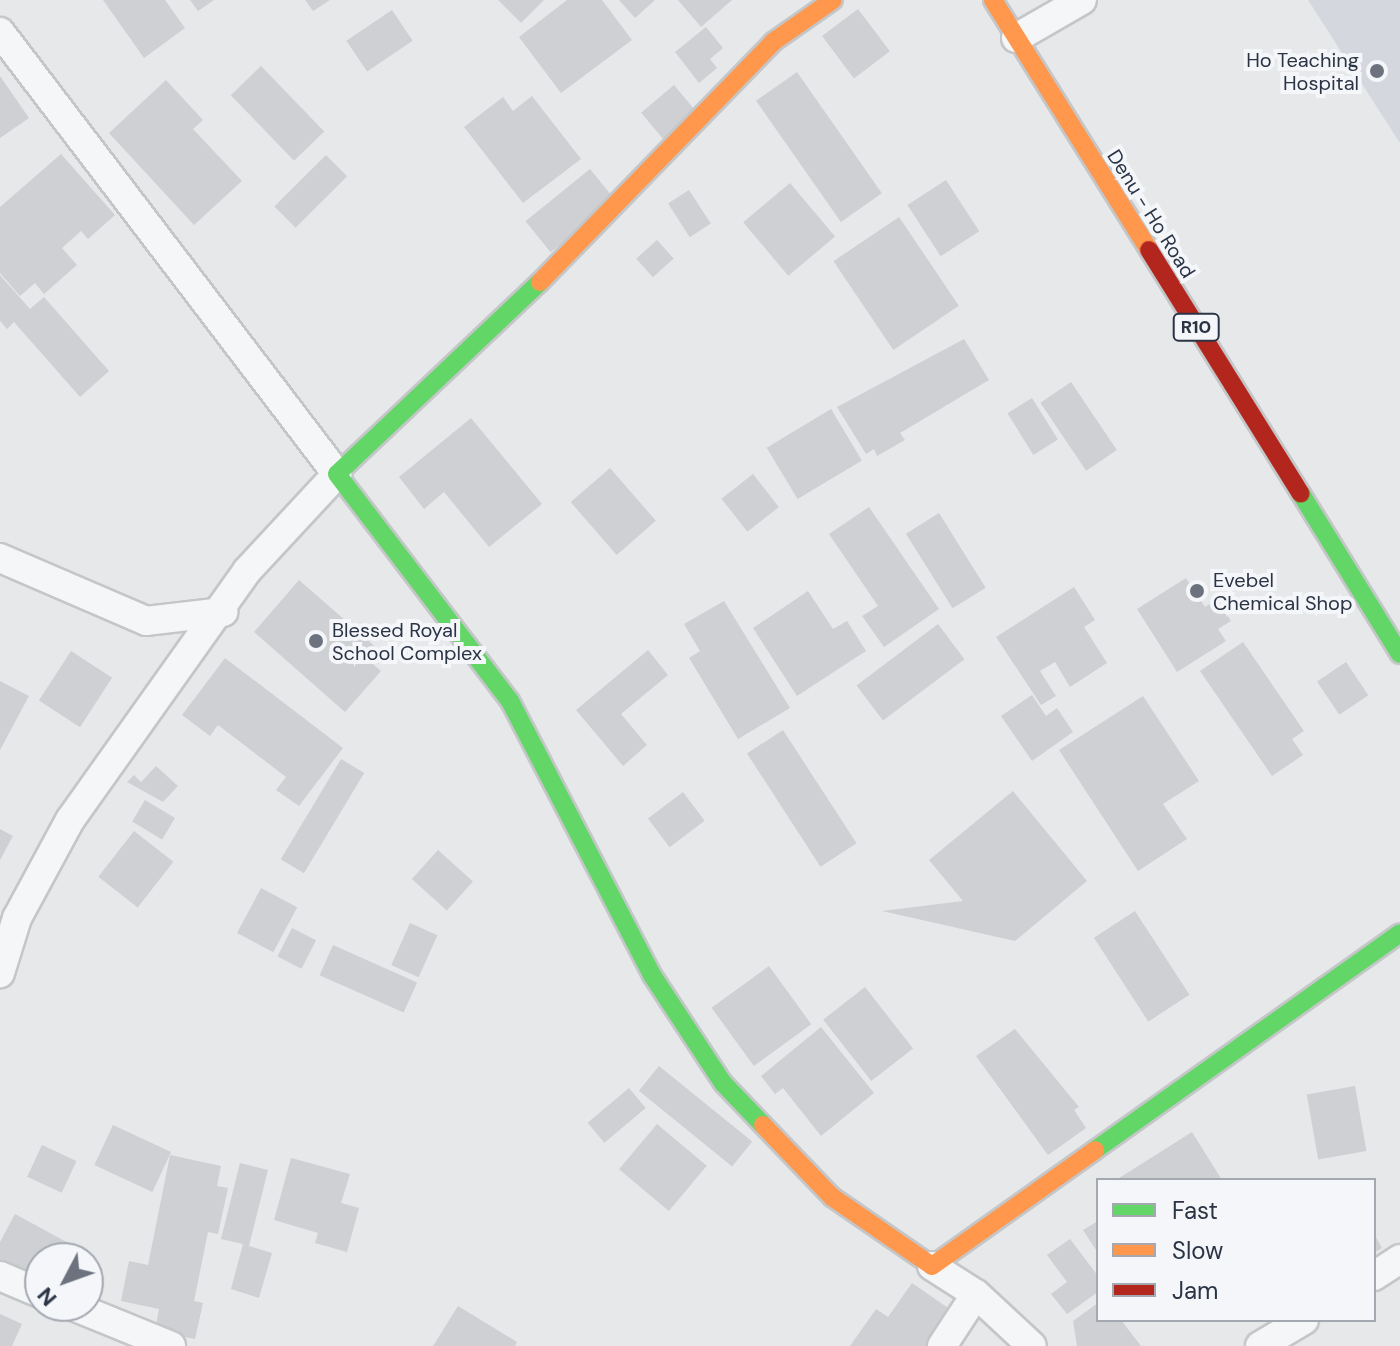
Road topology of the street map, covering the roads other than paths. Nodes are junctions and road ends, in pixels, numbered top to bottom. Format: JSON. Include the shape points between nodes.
{"nodes":[{"id":1,"x":833,"y":0,"type":"edge"},
{"id":2,"x":993,"y":0,"type":"edge"},
{"id":3,"x":1082,"y":0,"type":"edge"},
{"id":4,"x":0,"y":32,"type":"edge"},
{"id":5,"x":1016,"y":38,"type":"junction"},
{"id":6,"x":337,"y":474,"type":"junction"},
{"id":7,"x":0,"y":558,"type":"edge"},
{"id":8,"x":223,"y":612,"type":"junction"},
{"id":9,"x":1400,"y":654,"type":"edge"},
{"id":10,"x":1400,"y":933,"type":"edge"},
{"id":11,"x":0,"y":973,"type":"edge"},
{"id":12,"x":1400,"y":1259,"type":"edge"},
{"id":13,"x":932,"y":1266,"type":"junction"},
{"id":14,"x":1376,"y":1275,"type":"edge"},
{"id":15,"x":0,"y":1276,"type":"edge"},
{"id":16,"x":24,"y":1286,"type":"edge"},
{"id":17,"x":976,"y":1294,"type":"junction"},
{"id":18,"x":104,"y":1319,"type":"edge"},
{"id":19,"x":1301,"y":1322,"type":"edge"},
{"id":20,"x":171,"y":1346,"type":"edge"},
{"id":21,"x":942,"y":1346,"type":"edge"},
{"id":22,"x":1032,"y":1346,"type":"edge"},
{"id":23,"x":1260,"y":1346,"type":"edge"}],
"edges":[{"from":1,"to":6,"type":"street","via":[[773,42],[553,269]]},
{"from":2,"to":5,"type":"street","name":"Denu - Ho Road","number":"R10"},
{"from":3,"to":5,"type":"street"},
{"from":4,"to":6,"type":"street"},
{"from":5,"to":9,"type":"street","name":"Denu - Ho Road","number":"R10"},
{"from":6,"to":8,"type":"street","via":[[247,571]]},
{"from":6,"to":13,"type":"street","via":[[510,701],[652,975],[723,1083],[832,1197]]},
{"from":7,"to":8,"type":"street","via":[[146,621]]},
{"from":8,"to":11,"type":"street","via":[[70,820],[17,918]]},
{"from":10,"to":13,"type":"street"},
{"from":12,"to":14,"type":"street"},
{"from":13,"to":17,"type":"street"},
{"from":15,"to":16,"type":"street"},
{"from":17,"to":21,"type":"street"},
{"from":17,"to":22,"type":"street"},
{"from":18,"to":20,"type":"street"},
{"from":19,"to":23,"type":"street"}]}
